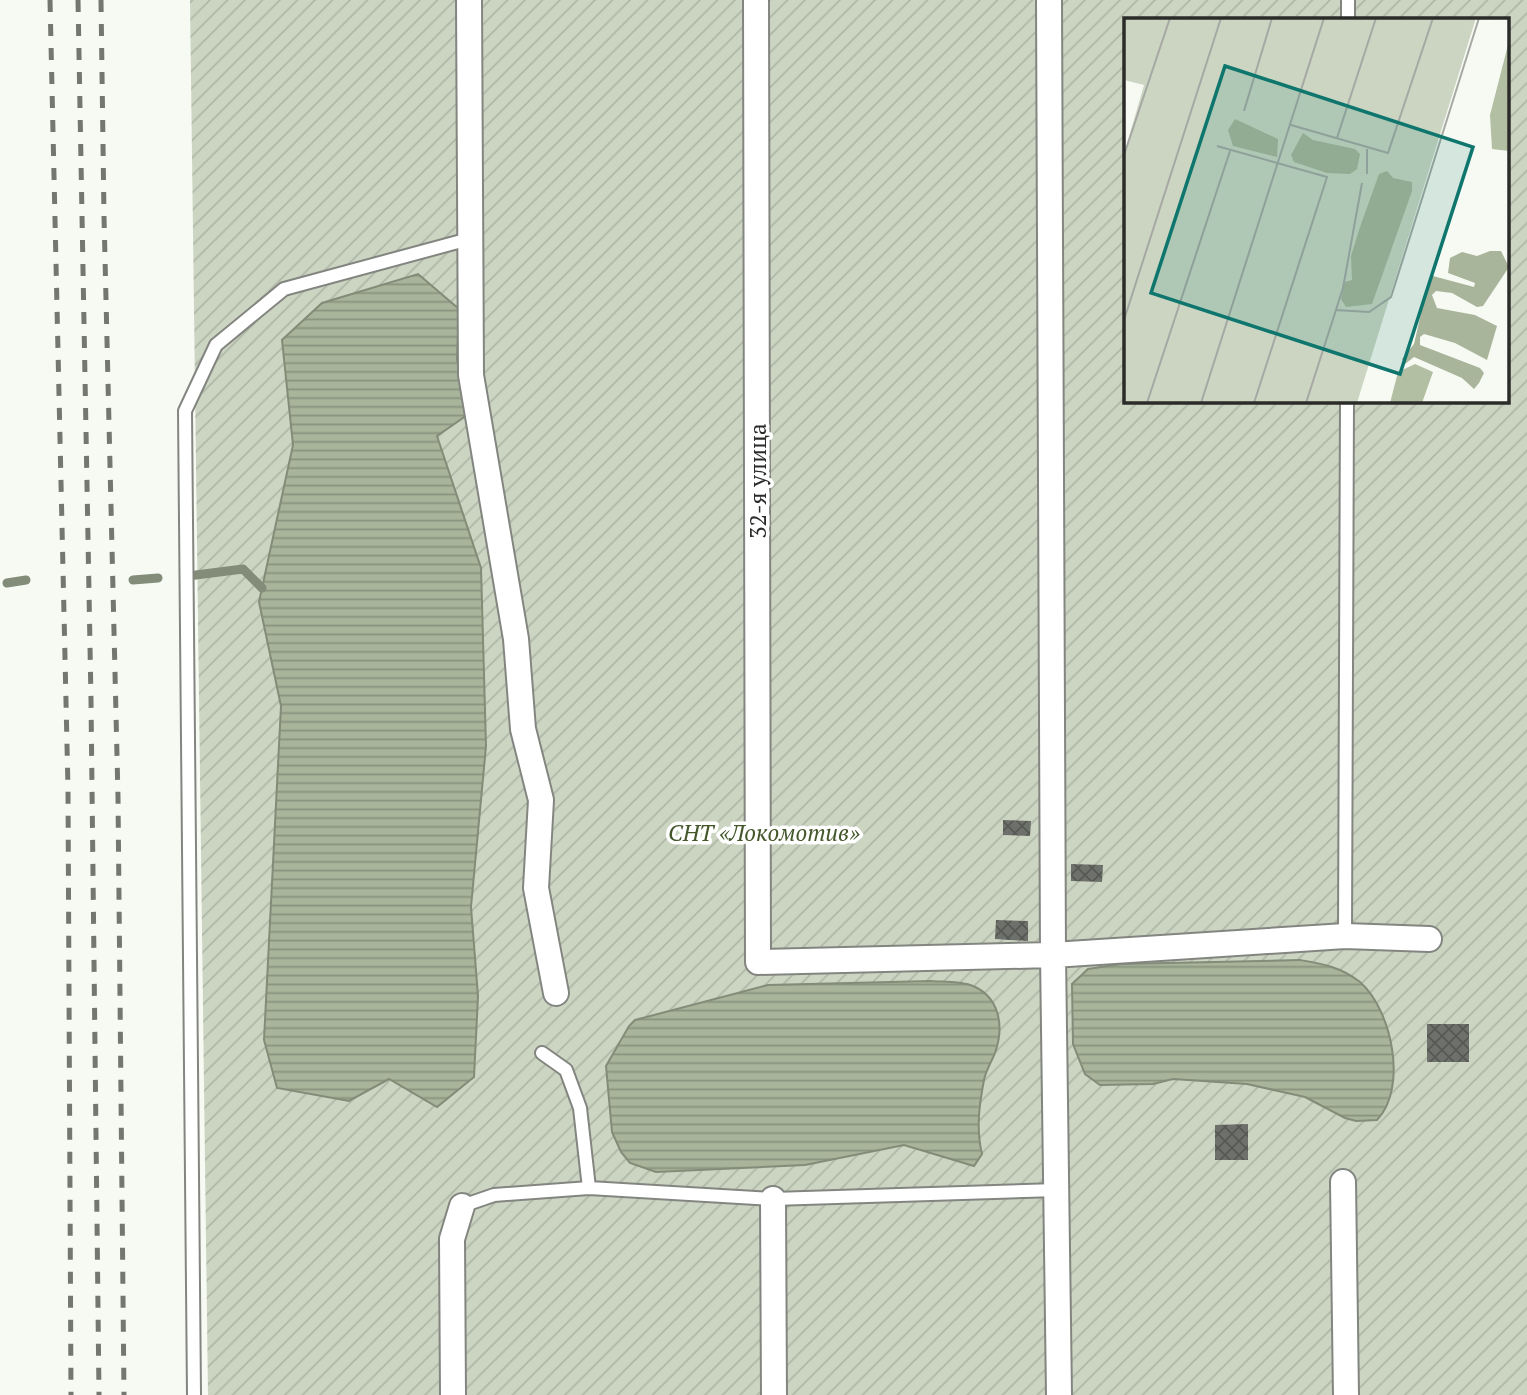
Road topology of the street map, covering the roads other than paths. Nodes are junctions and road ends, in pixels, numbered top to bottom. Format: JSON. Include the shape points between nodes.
{"nodes":[{"id":1,"x":469,"y":0,"type":"edge"},
{"id":2,"x":756,"y":0,"type":"edge"},
{"id":3,"x":1049,"y":0,"type":"edge"},
{"id":4,"x":1348,"y":0,"type":"edge"},
{"id":5,"x":1348,"y":18,"type":"edge"},
{"id":6,"x":470,"y":239,"type":"junction"},
{"id":7,"x":1347,"y":402,"type":"edge"},
{"id":8,"x":1345,"y":936,"type":"junction"},
{"id":9,"x":1429,"y":939,"type":"dead end"},
{"id":10,"x":1052,"y":954,"type":"junction"},
{"id":11,"x":556,"y":993,"type":"dead end"},
{"id":12,"x":542,"y":1053,"type":"dead end"},
{"id":13,"x":1343,"y":1182,"type":"dead end"},
{"id":14,"x":589,"y":1188,"type":"junction"},
{"id":15,"x":1057,"y":1190,"type":"junction"},
{"id":16,"x":773,"y":1199,"type":"junction"},
{"id":17,"x":462,"y":1206,"type":"joint"},
{"id":18,"x":194,"y":1395,"type":"edge"},
{"id":19,"x":453,"y":1395,"type":"edge"},
{"id":20,"x":774,"y":1395,"type":"edge"},
{"id":21,"x":1059,"y":1395,"type":"edge"},
{"id":22,"x":1346,"y":1395,"type":"edge"}],
"edges":[{"from":1,"to":6,"type":"street"},
{"from":2,"to":10,"type":"street","name":"32-я улица","via":[[758,962]]},
{"from":3,"to":10,"type":"street"},
{"from":4,"to":5,"type":"lane"},
{"from":6,"to":11,"type":"street","via":[[471,375],[516,639],[523,729],[541,800],[536,888]]},
{"from":6,"to":18,"type":"lane","via":[[284,289],[216,345],[185,411]]},
{"from":7,"to":8,"type":"lane"},
{"from":8,"to":9,"type":"street"},
{"from":8,"to":10,"type":"street"},
{"from":10,"to":15,"type":"street"},
{"from":12,"to":14,"type":"lane","via":[[566,1070],[580,1108]]},
{"from":13,"to":22,"type":"street"},
{"from":14,"to":16,"type":"lane"},
{"from":14,"to":17,"type":"lane","via":[[494,1195]]},
{"from":15,"to":16,"type":"lane"},
{"from":15,"to":21,"type":"street"},
{"from":16,"to":20,"type":"street"},
{"from":17,"to":19,"type":"street","via":[[452,1239]]}]}
